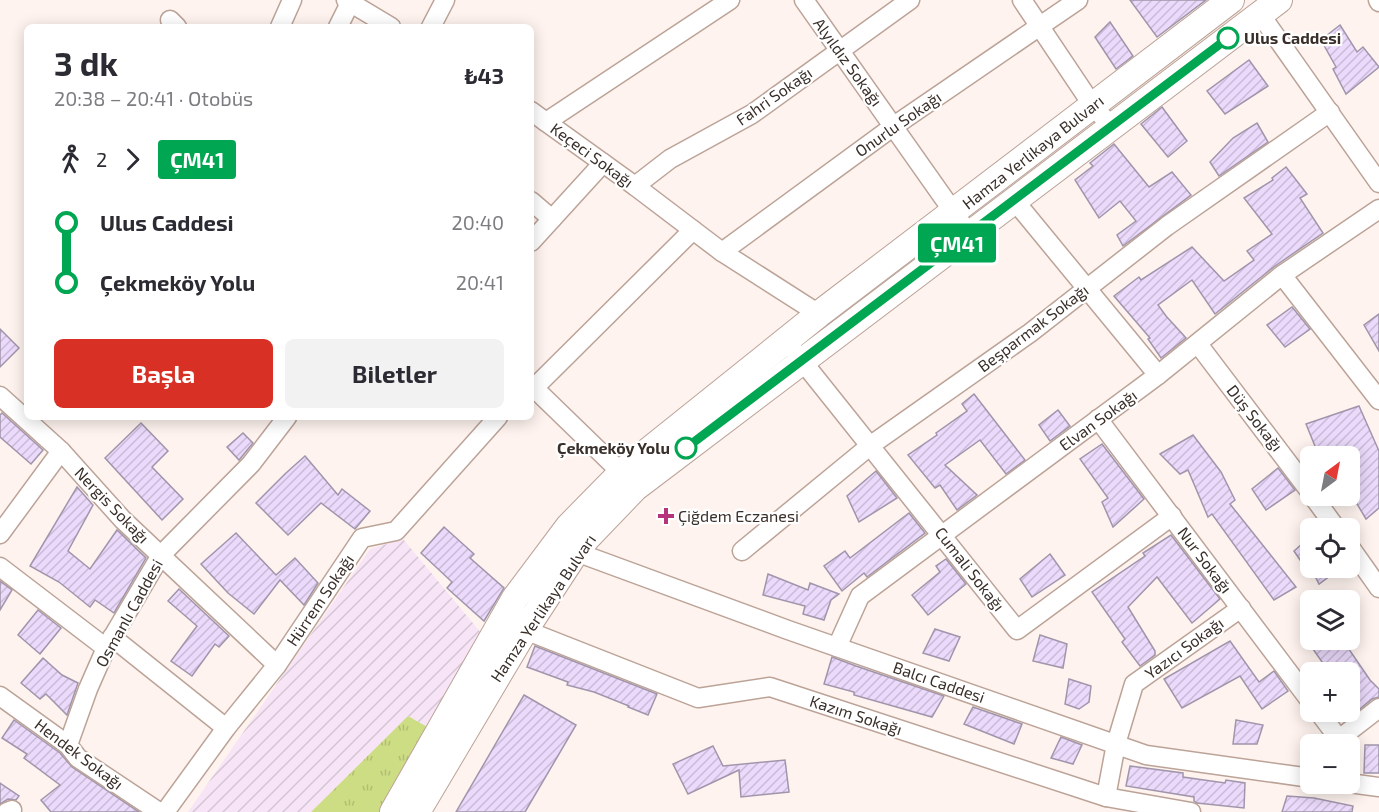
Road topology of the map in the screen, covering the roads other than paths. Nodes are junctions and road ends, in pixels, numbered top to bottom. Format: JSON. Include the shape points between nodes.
{"nodes":[{"id":1,"x":292,"y":0,"type":"edge"},
{"id":2,"x":446,"y":0,"type":"edge"},
{"id":3,"x":730,"y":0,"type":"edge"},
{"id":4,"x":804,"y":0,"type":"edge"},
{"id":5,"x":910,"y":0,"type":"edge"},
{"id":6,"x":1022,"y":0,"type":"edge"},
{"id":7,"x":1078,"y":0,"type":"edge"},
{"id":8,"x":1231,"y":0,"type":"edge"},
{"id":9,"x":348,"y":1,"type":"edge"},
{"id":10,"x":1270,"y":7,"type":"edge"},
{"id":11,"x":281,"y":24,"type":"edge"},
{"id":12,"x":339,"y":24,"type":"edge"},
{"id":13,"x":386,"y":24,"type":"edge"},
{"id":14,"x":433,"y":24,"type":"edge"},
{"id":15,"x":1040,"y":26,"type":"junction"},
{"id":16,"x":839,"y":50,"type":"junction"},
{"id":17,"x":1093,"y":106,"type":"junction"},
{"id":18,"x":1330,"y":112,"type":"junction"},
{"id":19,"x":534,"y":113,"type":"edge"},
{"id":20,"x":546,"y":122,"type":"junction"},
{"id":21,"x":894,"y":126,"type":"junction"},
{"id":22,"x":1111,"y":126,"type":"junction"},
{"id":23,"x":603,"y":163,"type":"junction"},
{"id":24,"x":1379,"y":183,"type":"edge"},
{"id":25,"x":635,"y":186,"type":"junction"},
{"id":26,"x":1014,"y":200,"type":"junction"},
{"id":27,"x":534,"y":204,"type":"edge"},
{"id":28,"x":1379,"y":208,"type":"edge"},
{"id":29,"x":953,"y":213,"type":"junction"},
{"id":30,"x":552,"y":219,"type":"junction"},
{"id":31,"x":693,"y":230,"type":"junction"},
{"id":32,"x":969,"y":234,"type":"junction"},
{"id":33,"x":534,"y":239,"type":"edge"},
{"id":34,"x":722,"y":252,"type":"junction"},
{"id":35,"x":1282,"y":275,"type":"junction"},
{"id":36,"x":1087,"y":288,"type":"junction"},
{"id":37,"x":819,"y":314,"type":"junction"},
{"id":38,"x":787,"y":340,"type":"junction"},
{"id":39,"x":1198,"y":344,"type":"junction"},
{"id":40,"x":802,"y":361,"type":"junction"},
{"id":41,"x":1158,"y":375,"type":"junction"},
{"id":42,"x":534,"y":385,"type":"edge"},
{"id":43,"x":534,"y":389,"type":"edge"},
{"id":44,"x":0,"y":396,"type":"edge"},
{"id":45,"x":1379,"y":400,"type":"edge"},
{"id":46,"x":24,"y":418,"type":"edge"},
{"id":47,"x":1098,"y":419,"type":"junction"},
{"id":48,"x":27,"y":420,"type":"edge"},
{"id":49,"x":285,"y":420,"type":"edge"},
{"id":50,"x":495,"y":420,"type":"edge"},
{"id":51,"x":871,"y":445,"type":"junction"},
{"id":52,"x":61,"y":451,"type":"junction"},
{"id":53,"x":1300,"y":478,"type":"edge"},
{"id":54,"x":629,"y":480,"type":"junction"},
{"id":55,"x":1172,"y":516,"type":"junction"},
{"id":56,"x":0,"y":534,"type":"edge"},
{"id":57,"x":943,"y":535,"type":"junction"},
{"id":58,"x":742,"y":551,"type":"dead end"},
{"id":59,"x":576,"y":552,"type":"junction"},
{"id":60,"x":161,"y":555,"type":"junction"},
{"id":61,"x":1360,"y":561,"type":"edge"},
{"id":62,"x":0,"y":567,"type":"edge"},
{"id":63,"x":1379,"y":588,"type":"edge"},
{"id":64,"x":1241,"y":608,"type":"junction"},
{"id":65,"x":525,"y":630,"type":"junction"},
{"id":66,"x":109,"y":643,"type":"junction"},
{"id":67,"x":837,"y":647,"type":"junction"},
{"id":68,"x":277,"y":665,"type":"junction"},
{"id":69,"x":1300,"y":687,"type":"edge"},
{"id":70,"x":0,"y":696,"type":"edge"},
{"id":71,"x":1379,"y":708,"type":"edge"},
{"id":72,"x":226,"y":728,"type":"junction"},
{"id":73,"x":1348,"y":734,"type":"edge"},
{"id":74,"x":1116,"y":744,"type":"junction"},
{"id":75,"x":68,"y":745,"type":"junction"},
{"id":76,"x":1300,"y":776,"type":"edge"},
{"id":77,"x":1360,"y":784,"type":"edge"},
{"id":78,"x":1379,"y":787,"type":"edge"},
{"id":79,"x":1107,"y":797,"type":"junction"},
{"id":80,"x":159,"y":812,"type":"edge"},
{"id":81,"x":165,"y":812,"type":"edge"},
{"id":82,"x":393,"y":812,"type":"edge"},
{"id":83,"x":417,"y":812,"type":"edge"},
{"id":84,"x":1191,"y":812,"type":"edge"}],
"edges":[{"from":1,"to":11,"type":"street"},
{"from":2,"to":14,"type":"street"},
{"from":3,"to":20,"type":"street","name":"Keçeci Sokağı"},
{"from":4,"to":16,"type":"street","name":"Alyıldız Sokağı"},
{"from":5,"to":16,"type":"street","name":"Fahri Sokağı"},
{"from":6,"to":15,"type":"street"},
{"from":7,"to":15,"type":"street","name":"Onurlu Sokağı"},
{"from":8,"to":17,"type":"main road","name":"Hamza Yerlikaya Bulvarı"},
{"from":9,"to":12,"type":"street"},
{"from":9,"to":13,"type":"street"},
{"from":10,"to":18,"type":"street"},
{"from":10,"to":22,"type":"main road","name":"Hamza Yerlikaya Bulvarı"},
{"from":15,"to":17,"type":"street"},
{"from":15,"to":21,"type":"street","name":"Onurlu Sokağı"},
{"from":16,"to":21,"type":"street","name":"Alyıldız Sokağı"},
{"from":16,"to":25,"type":"street","name":"Fahri Sokağı","via":[[752,114],[670,159]]},
{"from":17,"to":22,"type":"street"},
{"from":17,"to":29,"type":"main road","name":"Hamza Yerlikaya Bulvarı"},
{"from":18,"to":24,"type":"street"},
{"from":18,"to":36,"type":"street","name":"Beşparmak Sokağı","via":[[1167,226]]},
{"from":19,"to":20,"type":"street"},
{"from":20,"to":23,"type":"street","name":"Keçeci Sokağı"},
{"from":21,"to":29,"type":"street","name":"Alyıldız Sokağı"},
{"from":21,"to":34,"type":"street","name":"Onurlu Sokağı"},
{"from":22,"to":26,"type":"main road","name":"Hamza Yerlikaya Bulvarı"},
{"from":23,"to":25,"type":"street","name":"Keçeci Sokağı"},
{"from":23,"to":30,"type":"street"},
{"from":25,"to":31,"type":"street","name":"Keçeci Sokağı"},
{"from":26,"to":32,"type":"main road","name":"Hamza Yerlikaya Bulvarı"},
{"from":26,"to":36,"type":"street"},
{"from":27,"to":30,"type":"street"},
{"from":28,"to":35,"type":"street","name":"Elvan Sokağı"},
{"from":29,"to":32,"type":"street","name":"Alyıldız Sokağı"},
{"from":29,"to":37,"type":"main road","name":"Hamza Yerlikaya Bulvarı"},
{"from":30,"to":33,"type":"street"},
{"from":31,"to":34,"type":"street","name":"Keçeci Sokağı"},
{"from":31,"to":42,"type":"street"},
{"from":32,"to":40,"type":"main road","name":"Hamza Yerlikaya Bulvarı"},
{"from":34,"to":37,"type":"street","name":"Keçeci Sokağı"},
{"from":35,"to":39,"type":"street","name":"Elvan Sokağı"},
{"from":35,"to":45,"type":"street"},
{"from":36,"to":41,"type":"street"},
{"from":36,"to":51,"type":"street","name":"Beşparmak Sokağı"},
{"from":37,"to":38,"type":"main road","name":"Hamza Yerlikaya Bulvarı"},
{"from":38,"to":40,"type":"street","name":"Cumali Sokağı"},
{"from":38,"to":54,"type":"main road","name":"Hamza Yerlikaya Bulvarı"},
{"from":39,"to":41,"type":"street","name":"Elvan Sokağı"},
{"from":39,"to":53,"type":"street","name":"Düş Sokağı"},
{"from":40,"to":51,"type":"street","name":"Cumali Sokağı"},
{"from":40,"to":54,"type":"main road","name":"Hamza Yerlikaya Bulvarı"},
{"from":41,"to":47,"type":"street","name":"Elvan Sokağı"},
{"from":43,"to":54,"type":"street"},
{"from":44,"to":46,"type":"street","name":"Nergis Sokağı"},
{"from":47,"to":55,"type":"street","name":"Nur Sokağı"},
{"from":47,"to":57,"type":"street","name":"Elvan Sokağı"},
{"from":48,"to":52,"type":"street","name":"Nergis Sokağı"},
{"from":49,"to":60,"type":"street","name":"Osmanlı Caddesi","via":[[251,464]]},
{"from":50,"to":68,"type":"street","name":"Hürrem Sokağı","via":[[396,531],[362,538]]},
{"from":51,"to":57,"type":"street","name":"Cumali Sokağı"},
{"from":51,"to":58,"type":"street","name":"Beşparmak Sokağı"},
{"from":52,"to":56,"type":"street"},
{"from":52,"to":60,"type":"street","name":"Nergis Sokağı","via":[[123,520]]},
{"from":54,"to":59,"type":"main road","name":"Hamza Yerlikaya Bulvarı"},
{"from":54,"to":82,"type":"main road","name":"Hamza Yerlikaya Bulvarı","via":[[569,526],[515,598]]},
{"from":55,"to":57,"type":"street","name":"Cumali Sokağı","via":[[1017,630]]},
{"from":55,"to":64,"type":"street","name":"Nur Sokağı"},
{"from":57,"to":67,"type":"street","name":"Elvan Sokağı","via":[[861,596]]},
{"from":59,"to":65,"type":"main road","name":"Hamza Yerlikaya Bulvarı"},
{"from":59,"to":67,"type":"street","name":"Balcı Caddesi"},
{"from":60,"to":66,"type":"street","name":"Osmanlı Caddesi"},
{"from":60,"to":68,"type":"street","name":"Nergis Sokağı"},
{"from":61,"to":63,"type":"street"},
{"from":62,"to":66,"type":"street"},
{"from":64,"to":69,"type":"street","name":"Nur Sokağı"},
{"from":64,"to":74,"type":"street","name":"Yazıcı Sokağı","via":[[1134,684]]},
{"from":65,"to":79,"type":"street","name":"Kazım Sokağı","via":[[698,698],[770,687]]},
{"from":65,"to":83,"type":"main road","name":"Hamza Yerlikaya Bulvarı"},
{"from":66,"to":72,"type":"street"},
{"from":66,"to":75,"type":"street","name":"Osmanlı Caddesi"},
{"from":67,"to":74,"type":"street","name":"Balcı Caddesi"},
{"from":68,"to":72,"type":"street","name":"Hürrem Sokağı"},
{"from":70,"to":75,"type":"street","name":"Hendek Sokağı"},
{"from":71,"to":73,"type":"street"},
{"from":72,"to":81,"type":"street","name":"Hürrem Sokağı"},
{"from":74,"to":76,"type":"street","name":"Balcı Caddesi","via":[[1146,755]]},
{"from":74,"to":79,"type":"street","name":"Yazıcı Sokağı"},
{"from":75,"to":80,"type":"street","name":"Hendek Sokağı","via":[[78,758]]},
{"from":77,"to":78,"type":"street"},
{"from":79,"to":84,"type":"street","name":"Kazım Sokağı"}]}
